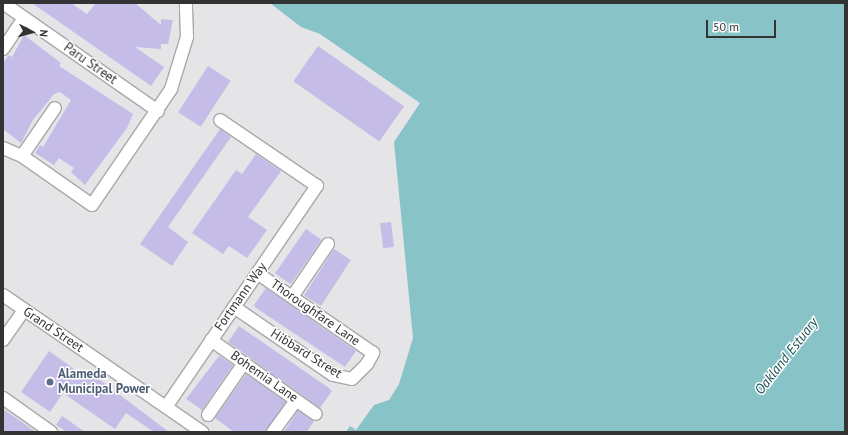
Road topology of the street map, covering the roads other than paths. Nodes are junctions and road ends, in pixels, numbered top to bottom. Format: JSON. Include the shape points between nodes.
{"nodes":[{"id":1,"x":186,"y":3,"type":"edge"},
{"id":2,"x":3,"y":4,"type":"edge"},
{"id":3,"x":24,"y":18,"type":"junction"},
{"id":4,"x":3,"y":49,"type":"edge"},
{"id":5,"x":55,"y":108,"type":"dead end"},
{"id":6,"x":158,"y":111,"type":"junction"},
{"id":7,"x":220,"y":120,"type":"dead end"},
{"id":8,"x":3,"y":148,"type":"edge"},
{"id":9,"x":22,"y":156,"type":"junction"},
{"id":10,"x":328,"y":244,"type":"dead end"},
{"id":11,"x":257,"y":273,"type":"junction"},
{"id":12,"x":3,"y":296,"type":"edge"},
{"id":13,"x":292,"y":297,"type":"junction"},
{"id":14,"x":234,"y":307,"type":"junction"},
{"id":15,"x":24,"y":310,"type":"junction"},
{"id":16,"x":3,"y":340,"type":"edge"},
{"id":17,"x":211,"y":340,"type":"junction"},
{"id":18,"x":373,"y":354,"type":"joint"},
{"id":19,"x":244,"y":363,"type":"junction"},
{"id":20,"x":3,"y":398,"type":"edge"},
{"id":21,"x":296,"y":400,"type":"junction"},
{"id":22,"x":166,"y":407,"type":"junction"},
{"id":23,"x":316,"y":414,"type":"dead end"},
{"id":24,"x":208,"y":415,"type":"dead end"},
{"id":25,"x":51,"y":432,"type":"edge"},
{"id":26,"x":202,"y":432,"type":"edge"},
{"id":27,"x":273,"y":432,"type":"edge"}],
"edges":[{"from":1,"to":6,"type":"street","via":[[184,51],[171,89]]},
{"from":2,"to":3,"type":"street","name":"Paru Street"},
{"from":3,"to":4,"type":"street"},
{"from":3,"to":6,"type":"street","name":"Paru Street"},
{"from":5,"to":9,"type":"street"},
{"from":6,"to":9,"type":"street","via":[[92,204]]},
{"from":7,"to":11,"type":"street","name":"Fortmann Way","via":[[317,186]]},
{"from":8,"to":9,"type":"street"},
{"from":10,"to":13,"type":"street"},
{"from":11,"to":13,"type":"street","name":"Thoroughfare Lane"},
{"from":11,"to":14,"type":"street","name":"Fortmann Way"},
{"from":12,"to":15,"type":"street","name":"Grand Street"},
{"from":13,"to":18,"type":"street","name":"Thoroughfare Lane"},
{"from":14,"to":17,"type":"street","name":"Fortmann Way"},
{"from":14,"to":18,"type":"street","name":"Hibbard Street","via":[[345,379],[360,374]]},
{"from":15,"to":16,"type":"street"},
{"from":15,"to":22,"type":"street","name":"Grand Street"},
{"from":17,"to":19,"type":"street","name":"Bohemia Lane"},
{"from":17,"to":22,"type":"street","name":"Fortmann Way"},
{"from":19,"to":21,"type":"street","name":"Bohemia Lane"},
{"from":19,"to":24,"type":"street"},
{"from":20,"to":25,"type":"street"},
{"from":21,"to":23,"type":"street","name":"Bohemia Lane"},
{"from":21,"to":27,"type":"street"},
{"from":22,"to":26,"type":"street","name":"Grand Street"}]}
